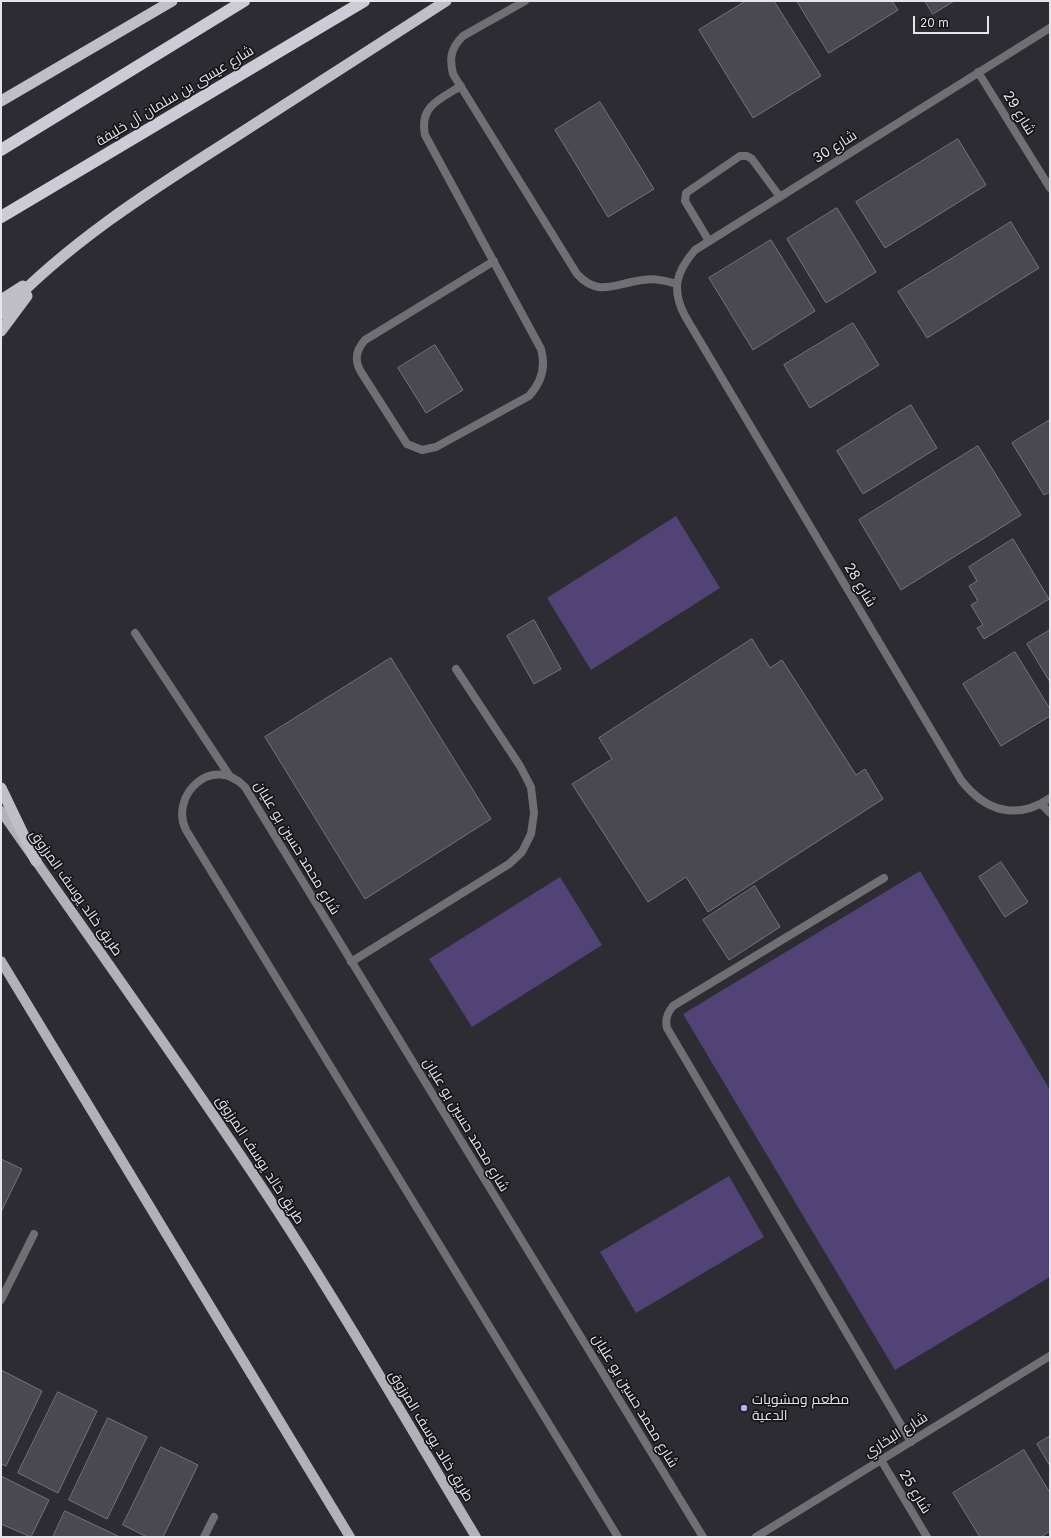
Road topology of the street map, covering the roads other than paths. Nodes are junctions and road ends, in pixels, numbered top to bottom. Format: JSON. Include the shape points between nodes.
{"nodes":[{"id":1,"x":172,"y":1,"type":"edge"},
{"id":2,"x":244,"y":1,"type":"edge"},
{"id":3,"x":364,"y":1,"type":"edge"},
{"id":4,"x":446,"y":1,"type":"edge"},
{"id":5,"x":525,"y":1,"type":"edge"},
{"id":6,"x":1050,"y":28,"type":"edge"},
{"id":7,"x":978,"y":72,"type":"junction"},
{"id":8,"x":461,"y":86,"type":"junction"},
{"id":9,"x":1,"y":101,"type":"edge"},
{"id":10,"x":1,"y":150,"type":"edge"},
{"id":11,"x":1050,"y":188,"type":"edge"},
{"id":12,"x":780,"y":197,"type":"junction"},
{"id":13,"x":1,"y":217,"type":"edge"},
{"id":14,"x":709,"y":241,"type":"junction"},
{"id":15,"x":494,"y":261,"type":"junction"},
{"id":16,"x":45,"y":271,"type":"junction"},
{"id":17,"x":677,"y":284,"type":"junction"},
{"id":18,"x":1,"y":300,"type":"edge"},
{"id":19,"x":1,"y":314,"type":"edge"},
{"id":20,"x":685,"y":316,"type":"joint"},
{"id":21,"x":1,"y":331,"type":"edge"},
{"id":22,"x":136,"y":633,"type":"dead end"},
{"id":23,"x":456,"y":669,"type":"dead end"},
{"id":24,"x":229,"y":775,"type":"junction"},
{"id":25,"x":1,"y":788,"type":"edge"},
{"id":26,"x":1050,"y":798,"type":"edge"},
{"id":27,"x":1041,"y":804,"type":"junction"},
{"id":28,"x":1,"y":811,"type":"edge"},
{"id":29,"x":1050,"y":813,"type":"edge"},
{"id":30,"x":36,"y":862,"type":"junction"},
{"id":31,"x":884,"y":878,"type":"dead end"},
{"id":32,"x":1,"y":961,"type":"edge"},
{"id":33,"x":351,"y":962,"type":"junction"},
{"id":34,"x":34,"y":1234,"type":"dead end"},
{"id":35,"x":1,"y":1300,"type":"edge"},
{"id":36,"x":1050,"y":1356,"type":"edge"},
{"id":37,"x":911,"y":1442,"type":"junction"},
{"id":38,"x":881,"y":1460,"type":"junction"},
{"id":39,"x":214,"y":1517,"type":"dead end"},
{"id":40,"x":204,"y":1537,"type":"edge"},
{"id":41,"x":350,"y":1537,"type":"edge"},
{"id":42,"x":476,"y":1537,"type":"edge"},
{"id":43,"x":618,"y":1537,"type":"edge"},
{"id":44,"x":703,"y":1537,"type":"edge"},
{"id":45,"x":756,"y":1537,"type":"edge"},
{"id":46,"x":927,"y":1537,"type":"edge"}],
"edges":[{"from":1,"to":9,"type":"highway"},
{"from":2,"to":10,"type":"highway"},
{"from":3,"to":13,"type":"highway","name":"شارع عيسى بن سلمان آل خليفة"},
{"from":4,"to":16,"type":"highway","via":[[180,172],[122,212]]},
{"from":5,"to":8,"type":"street","via":[[463,36],[457,42],[452,53],[451,66]]},
{"from":6,"to":7,"type":"street","name":"شارع 30"},
{"from":7,"to":11,"type":"street","name":"شارع 29"},
{"from":7,"to":12,"type":"street","name":"شارع 30"},
{"from":8,"to":15,"type":"street","via":[[434,103],[425,116],[425,135]]},
{"from":8,"to":17,"type":"street","via":[[584,282],[599,288],[644,280],[666,280]]},
{"from":12,"to":14,"type":"street","name":"شارع 30"},
{"from":12,"to":14,"type":"street","via":[[752,159],[740,156],[686,193],[685,202]]},
{"from":14,"to":17,"type":"street","name":"شارع 30","via":[[688,257]]},
{"from":15,"to":15,"type":"street","via":[[541,349],[544,359],[541,379],[529,396],[443,443],[429,450],[414,448],[402,438],[361,372],[357,365],[357,351],[365,340]]},
{"from":16,"to":18,"type":"highway"},
{"from":16,"to":19,"type":"highway"},
{"from":16,"to":21,"type":"highway"},
{"from":17,"to":20,"type":"street","name":"شارع 30","via":[[679,304]]},
{"from":20,"to":27,"type":"street","name":"شارع 28","via":[[961,780],[971,793],[988,805],[1001,809],[1014,811]]},
{"from":22,"to":24,"type":"street"},
{"from":23,"to":33,"type":"street","via":[[531,787],[534,813],[531,834],[522,852],[509,864]]},
{"from":24,"to":33,"type":"street","name":"شارع محمد حسين بو عليان","via":[[246,787]]},
{"from":24,"to":43,"type":"street","via":[[216,773],[206,776],[190,791],[182,810],[186,830]]},
{"from":25,"to":30,"type":"highway"},
{"from":26,"to":27,"type":"street","name":"شارع 28"},
{"from":27,"to":29,"type":"street"},
{"from":28,"to":30,"type":"main road","name":"طريق خالد يوسف المرزوق"},
{"from":30,"to":42,"type":"main road","name":"طريق خالد يوسف المرزوق","via":[[170,1051],[271,1200]]},
{"from":31,"to":37,"type":"street","via":[[673,1006],[669,1010],[666,1022],[667,1028]]},
{"from":32,"to":41,"type":"main road"},
{"from":33,"to":44,"type":"street","name":"شارع محمد حسين بو عليان"},
{"from":34,"to":35,"type":"street"},
{"from":36,"to":37,"type":"street","name":"شارع البخاري"},
{"from":37,"to":38,"type":"street","name":"شارع البخاري"},
{"from":38,"to":45,"type":"street","name":"شارع البخاري"},
{"from":38,"to":46,"type":"street","name":"شارع 25"},
{"from":39,"to":40,"type":"street"}]}
